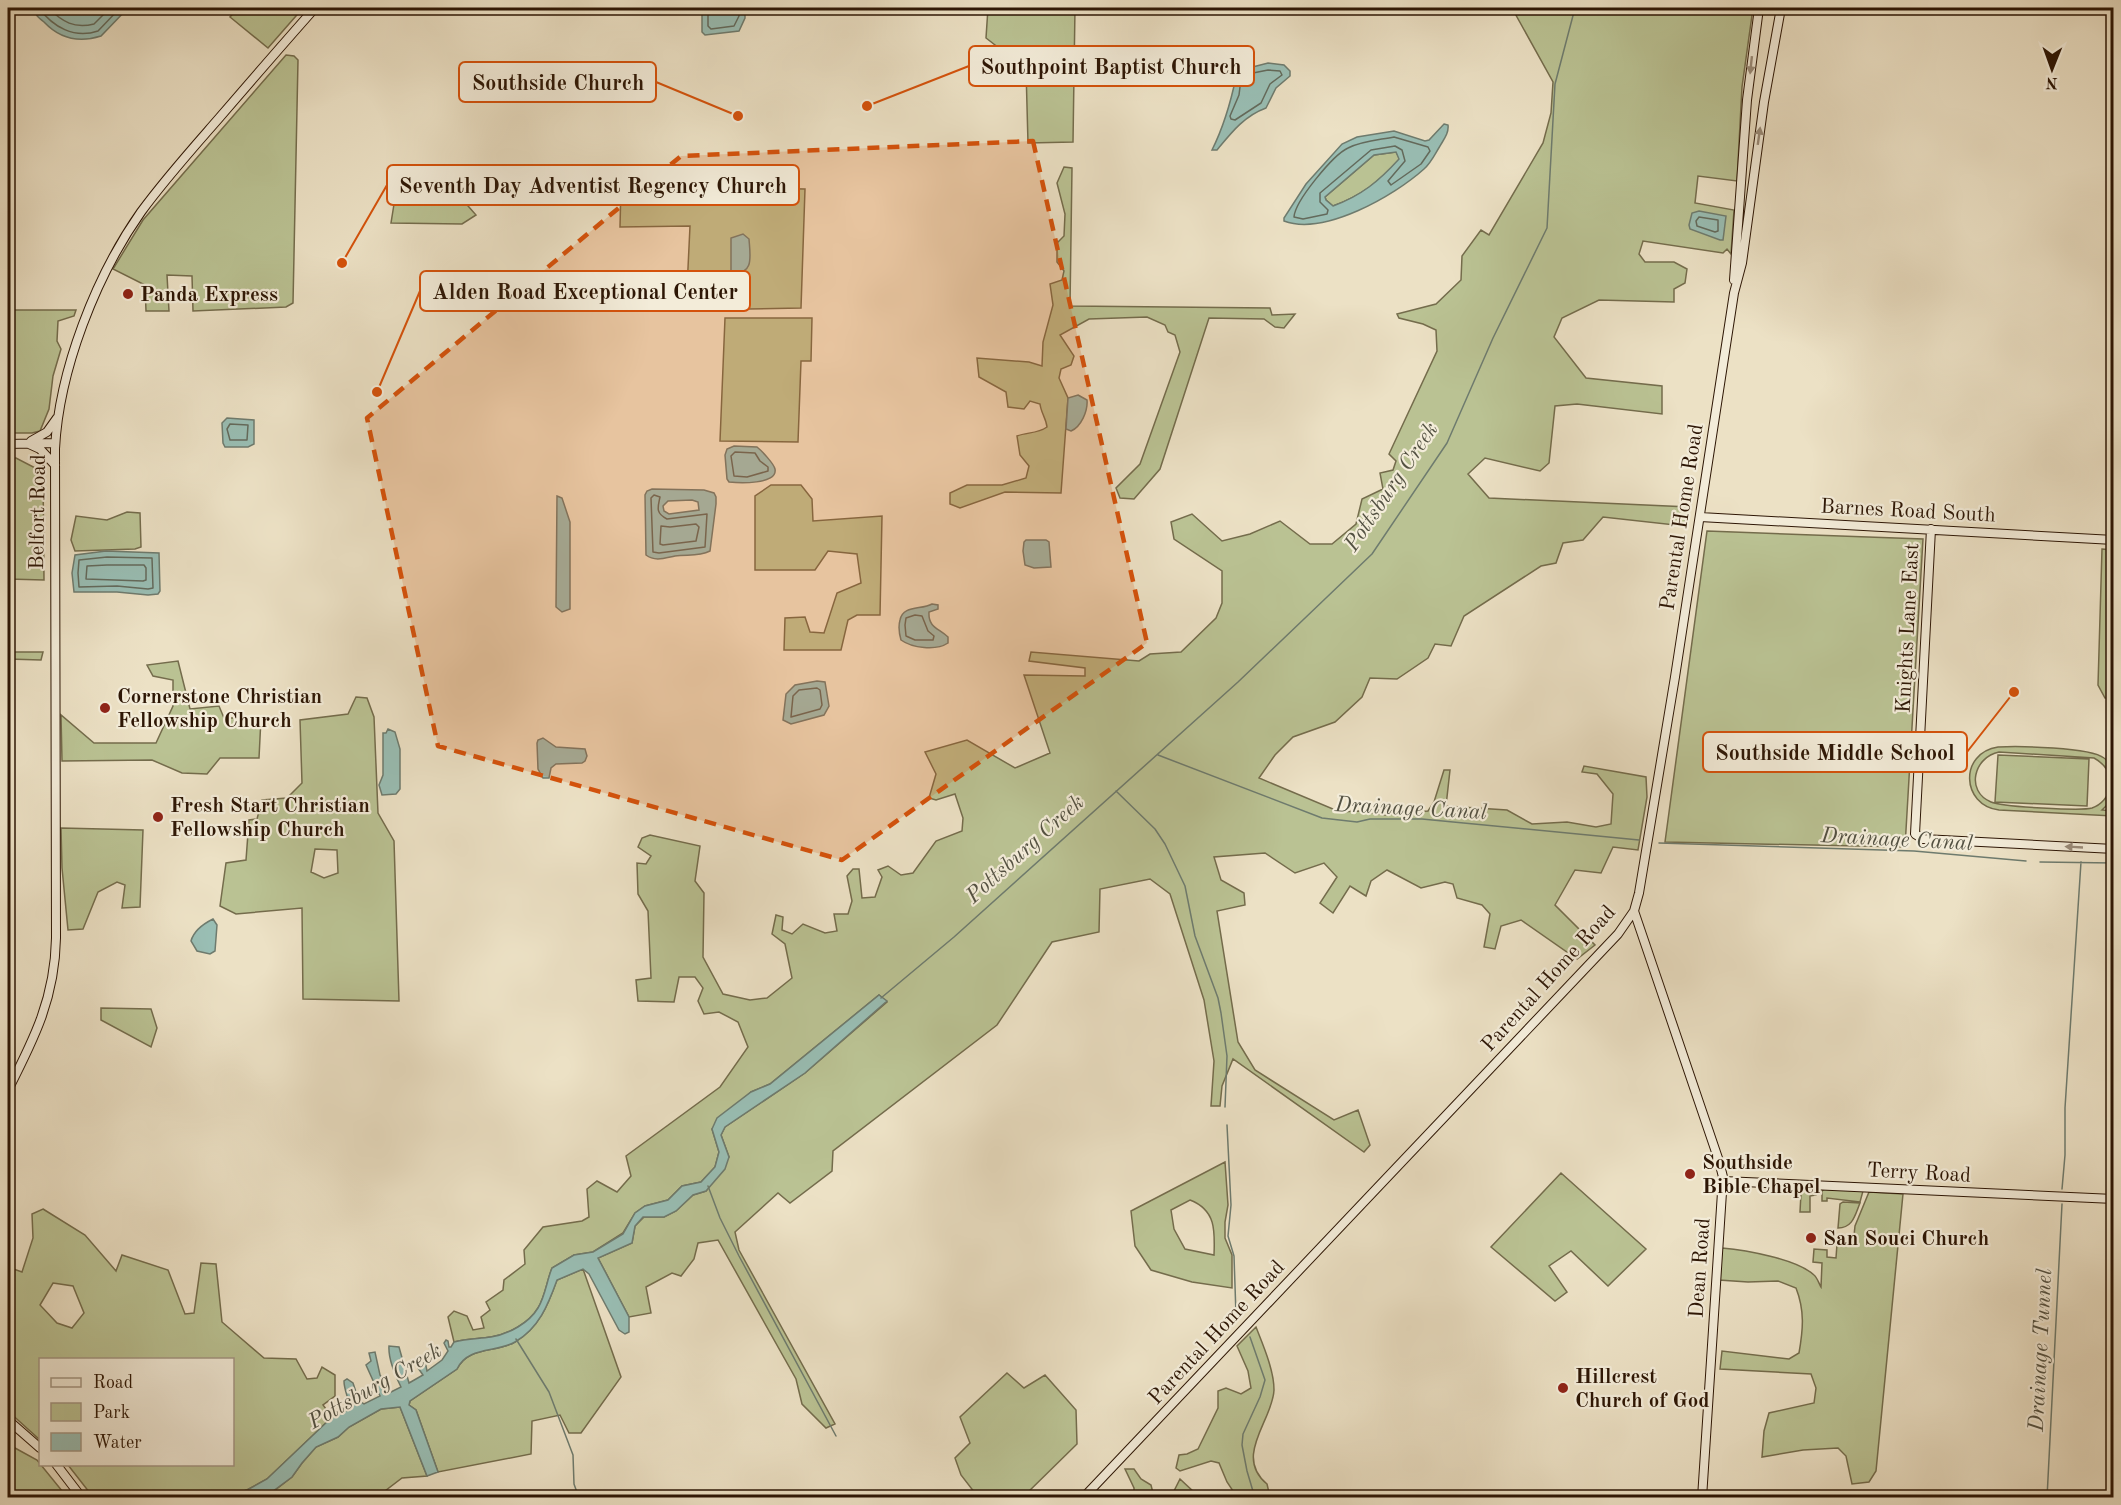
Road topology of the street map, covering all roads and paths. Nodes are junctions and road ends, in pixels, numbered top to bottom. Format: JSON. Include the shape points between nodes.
{"nodes":[{"id":1,"x":315,"y":8,"type":"edge"},
{"id":2,"x":1759,"y":8,"type":"edge"},
{"id":3,"x":1781,"y":8,"type":"edge"},
{"id":4,"x":1742,"y":192,"type":"junction"},
{"id":5,"x":1751,"y":194,"type":"junction"},
{"id":6,"x":1734,"y":294,"type":"junction"},
{"id":7,"x":59,"y":415,"type":"junction"},
{"id":8,"x":27,"y":443,"type":"junction"},
{"id":9,"x":55,"y":443,"type":"junction"},
{"id":10,"x":8,"y":444,"type":"edge"},
{"id":11,"x":55,"y":465,"type":"junction"},
{"id":12,"x":1700,"y":517,"type":"junction"},
{"id":13,"x":1931,"y":529,"type":"junction"},
{"id":14,"x":2114,"y":540,"type":"edge"},
{"id":15,"x":2114,"y":849,"type":"edge"},
{"id":16,"x":1634,"y":911,"type":"junction"},
{"id":17,"x":8,"y":1090,"type":"edge"},
{"id":18,"x":1723,"y":1181,"type":"junction"},
{"id":19,"x":2114,"y":1199,"type":"edge"},
{"id":20,"x":8,"y":1420,"type":"edge"},
{"id":21,"x":39,"y":1447,"type":"edge"},
{"id":22,"x":58,"y":1466,"type":"edge"},
{"id":23,"x":82,"y":1497,"type":"edge"},
{"id":24,"x":1083,"y":1497,"type":"edge"},
{"id":25,"x":1702,"y":1497,"type":"edge"}],
"edges":[{"from":1,"to":7,"type":"street","name":"Belfort Road","via":[[157,190],[130,229],[86,315]]},
{"from":2,"to":4,"type":"street","name":"Parental Home Road","one_way":true,"via":[[1748,91]]},
{"from":5,"to":3,"type":"street","name":"Parental Home Road","one_way":true},
{"from":4,"to":5,"type":"street"},
{"from":4,"to":6,"type":"street","name":"Parental Home Road"},
{"from":5,"to":6,"type":"street","name":"Parental Home Road"},
{"from":6,"to":12,"type":"street","name":"Parental Home Road"},
{"from":7,"to":8,"type":"street","via":[[47,432]]},
{"from":7,"to":9,"type":"street","name":"Belfort Road"},
{"from":8,"to":9,"type":"street"},
{"from":8,"to":10,"type":"street"},
{"from":8,"to":11,"type":"street","via":[[40,449]]},
{"from":9,"to":11,"type":"street","name":"Belfort Road"},
{"from":11,"to":17,"type":"street","name":"Belfort Road","via":[[56,949],[44,1014]]},
{"from":12,"to":13,"type":"street","name":"Barnes Road South"},
{"from":12,"to":16,"type":"street","name":"Parental Home Road"},
{"from":13,"to":14,"type":"street","name":"Barnes Road South"},
{"from":15,"to":13,"type":"street","name":"Knights Lane East","one_way":true,"via":[[1917,836],[1914,830]]},
{"from":16,"to":18,"type":"street","name":"Dean Road"},
{"from":16,"to":24,"type":"street","name":"Parental Home Road","via":[[1618,934]]},
{"from":18,"to":19,"type":"street","name":"Terry Road"},
{"from":18,"to":25,"type":"street","name":"Dean Road"},
{"from":20,"to":21,"type":"street"},
{"from":22,"to":23,"type":"street"}]}
